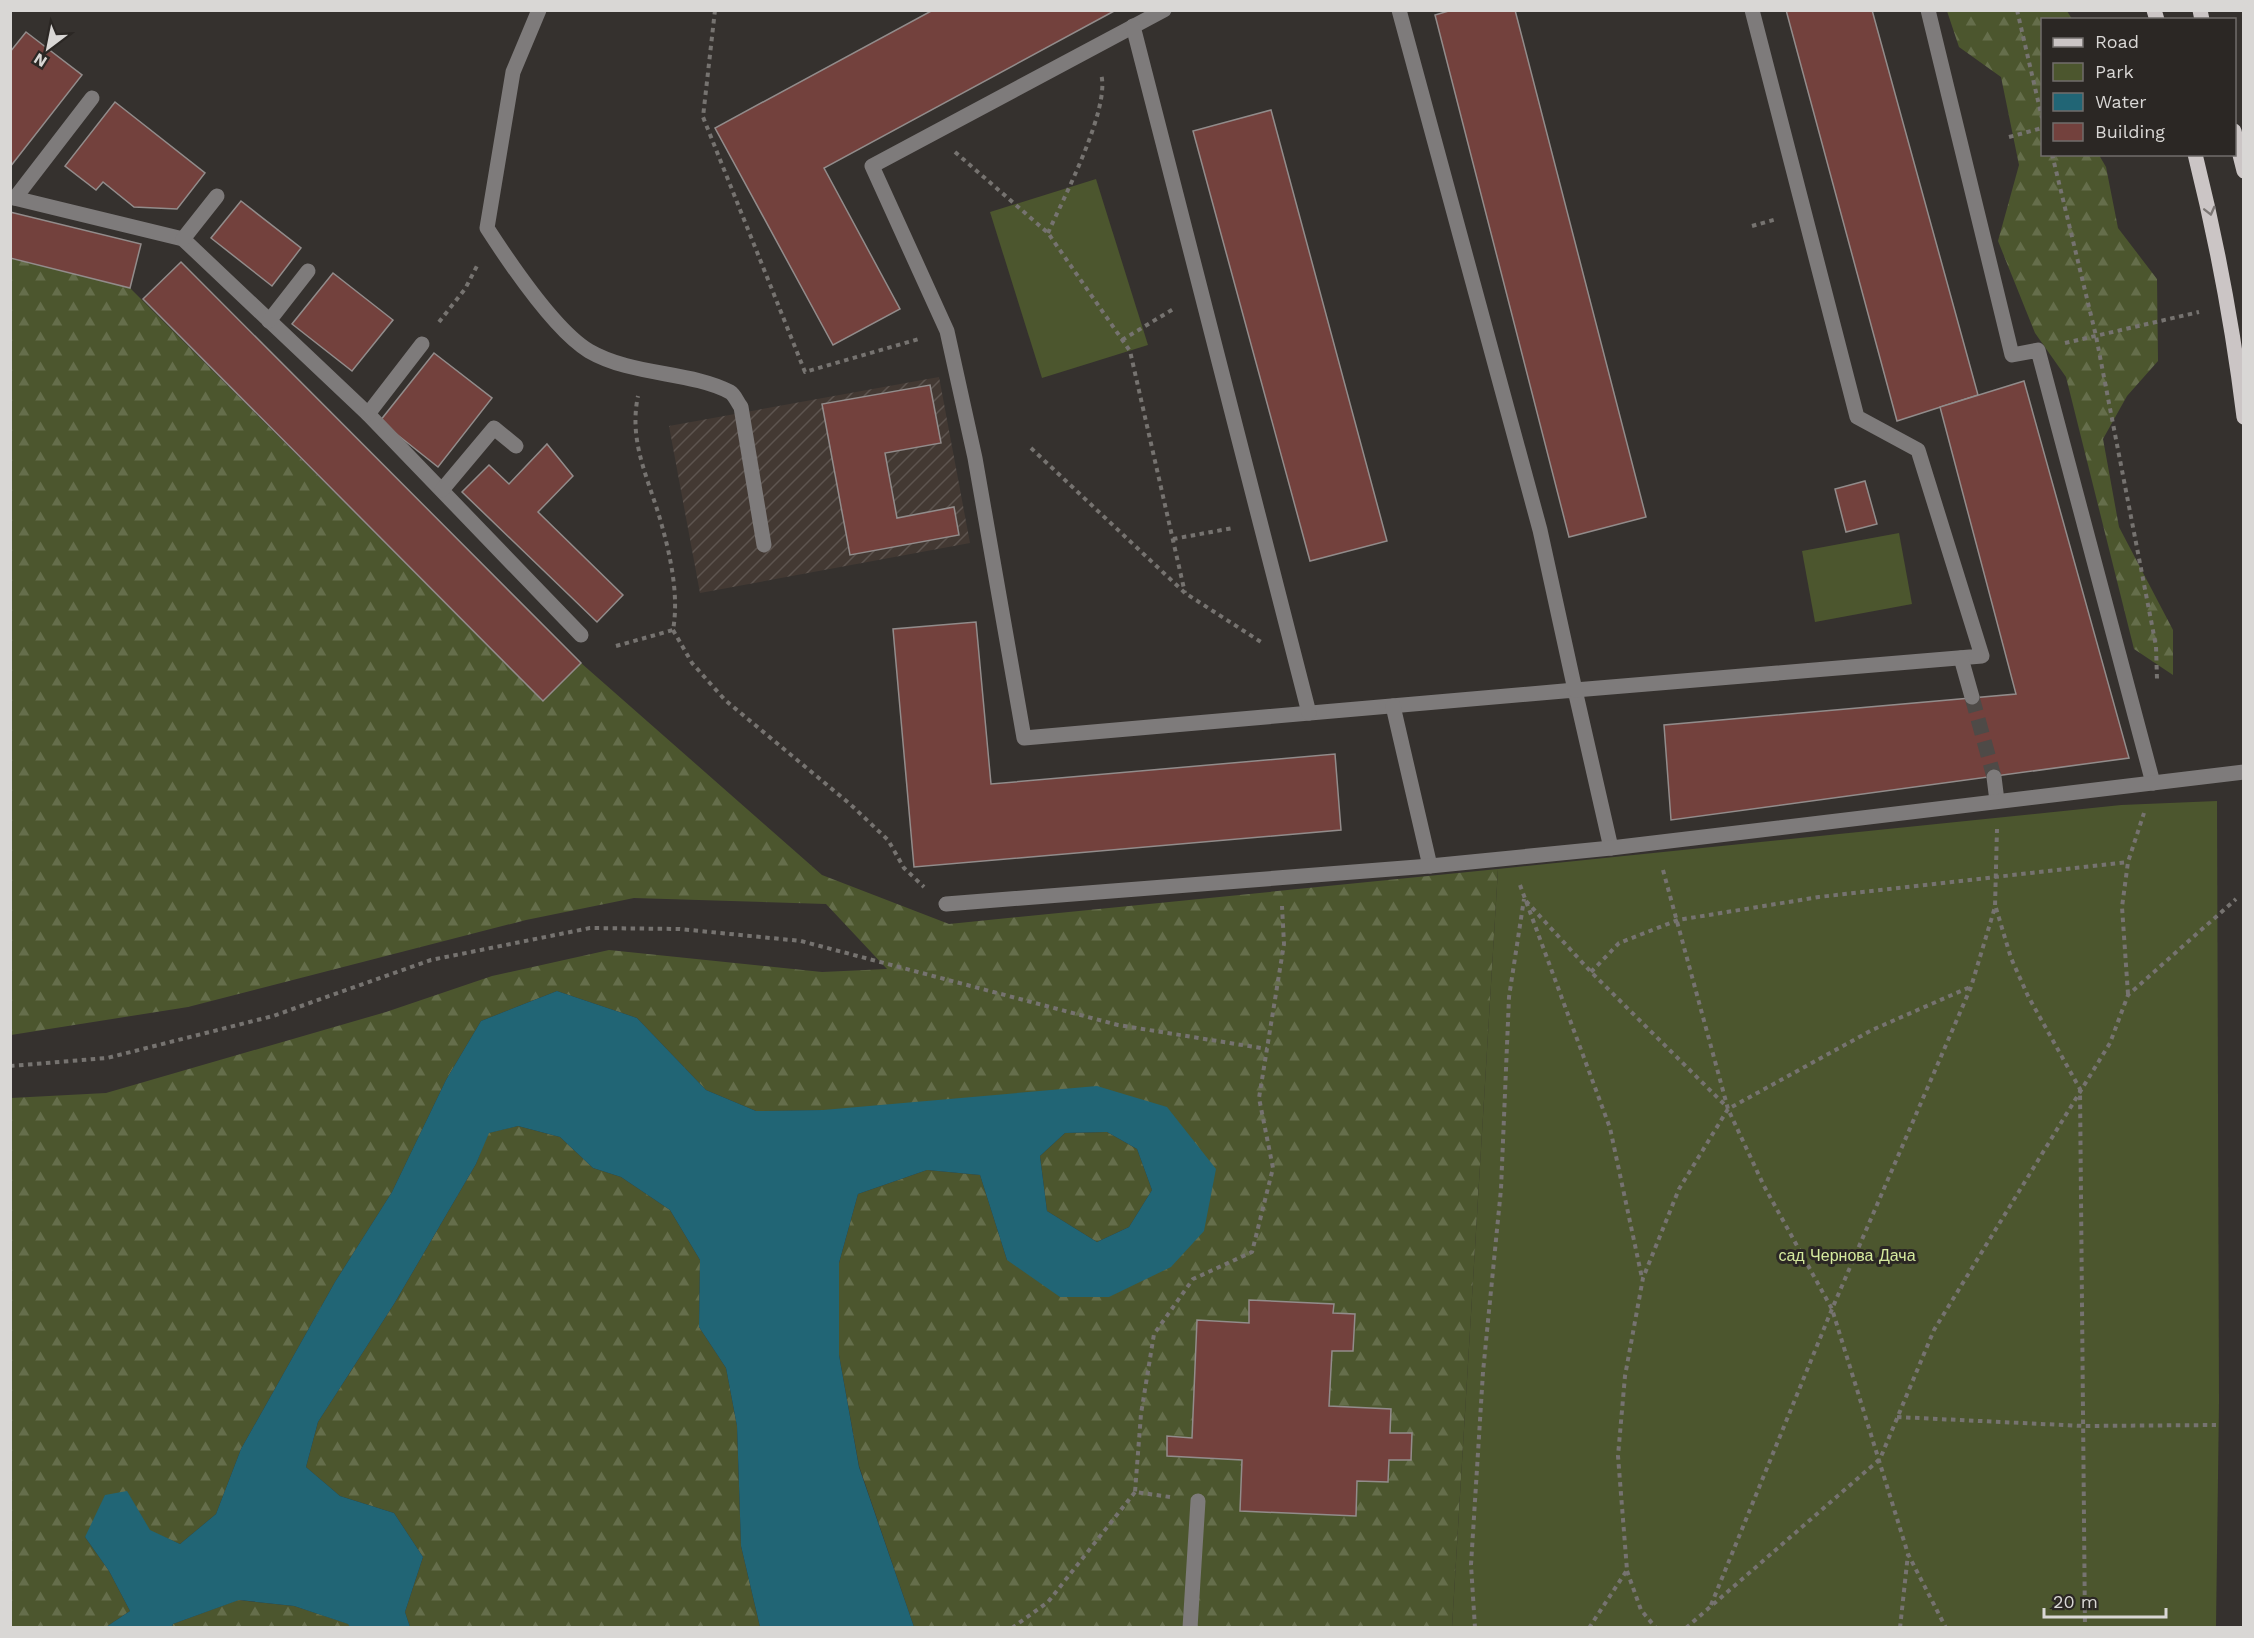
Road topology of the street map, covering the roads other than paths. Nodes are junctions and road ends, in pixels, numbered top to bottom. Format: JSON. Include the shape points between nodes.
{"nodes":[{"id":1,"x":539,"y":10,"type":"edge"},
{"id":2,"x":1164,"y":10,"type":"edge"},
{"id":3,"x":1399,"y":10,"type":"edge"},
{"id":4,"x":1752,"y":10,"type":"edge"},
{"id":5,"x":1928,"y":10,"type":"edge"},
{"id":6,"x":1133,"y":26,"type":"junction"},
{"id":7,"x":92,"y":98,"type":"dead end"},
{"id":8,"x":2236,"y":135,"type":"edge"},
{"id":9,"x":2196,"y":156,"type":"edge"},
{"id":10,"x":2244,"y":171,"type":"edge"},
{"id":11,"x":217,"y":196,"type":"dead end"},
{"id":12,"x":13,"y":197,"type":"edge"},
{"id":13,"x":183,"y":239,"type":"junction"},
{"id":14,"x":308,"y":271,"type":"dead end"},
{"id":15,"x":269,"y":321,"type":"junction"},
{"id":16,"x":422,"y":344,"type":"road end"},
{"id":17,"x":368,"y":414,"type":"junction"},
{"id":18,"x":2244,"y":417,"type":"edge"},
{"id":19,"x":516,"y":446,"type":"dead end"},
{"id":20,"x":441,"y":490,"type":"junction"},
{"id":21,"x":764,"y":545,"type":"dead end"},
{"id":22,"x":581,"y":634,"type":"dead end"},
{"id":23,"x":1961,"y":658,"type":"junction"},
{"id":24,"x":1575,"y":690,"type":"junction"},
{"id":25,"x":1972,"y":698,"type":"tunnel mouth"},
{"id":26,"x":1393,"y":706,"type":"junction"},
{"id":27,"x":1309,"y":713,"type":"junction"},
{"id":28,"x":2244,"y":772,"type":"edge"},
{"id":29,"x":1994,"y":777,"type":"tunnel mouth"},
{"id":30,"x":2153,"y":783,"type":"junction"},
{"id":31,"x":1997,"y":801,"type":"junction"},
{"id":32,"x":1611,"y":848,"type":"junction"},
{"id":33,"x":1430,"y":866,"type":"junction"},
{"id":34,"x":946,"y":904,"type":"road end"},
{"id":35,"x":1198,"y":1501,"type":"road end"},
{"id":36,"x":1190,"y":1628,"type":"edge"}],
"edges":[{"from":1,"to":21,"type":"lane","via":[[513,72],[487,228],[516,272],[565,331],[588,350],[644,371],[732,393],[741,407]]},
{"from":2,"to":6,"type":"lane"},
{"from":3,"to":24,"type":"lane","via":[[1540,530]]},
{"from":4,"to":23,"type":"lane","via":[[1857,417],[1918,450],[1982,656]]},
{"from":5,"to":30,"type":"lane","via":[[2012,355],[2038,350]]},
{"from":6,"to":27,"type":"lane"},
{"from":6,"to":27,"type":"lane","via":[[872,166],[947,331],[975,458],[1024,738]]},
{"from":7,"to":12,"type":"lane"},
{"from":8,"to":10,"type":"main road"},
{"from":9,"to":18,"type":"main road","one_way":true,"via":[[2232,322]]},
{"from":11,"to":13,"type":"lane"},
{"from":12,"to":13,"type":"lane"},
{"from":13,"to":15,"type":"lane"},
{"from":14,"to":15,"type":"lane"},
{"from":15,"to":17,"type":"lane"},
{"from":16,"to":17,"type":"lane"},
{"from":17,"to":20,"type":"lane"},
{"from":19,"to":20,"type":"lane","via":[[494,428]]},
{"from":20,"to":22,"type":"lane"},
{"from":23,"to":24,"type":"lane"},
{"from":23,"to":25,"type":"lane"},
{"from":24,"to":26,"type":"lane"},
{"from":24,"to":32,"type":"lane"},
{"from":26,"to":27,"type":"lane"},
{"from":26,"to":33,"type":"lane"},
{"from":28,"to":30,"type":"lane"},
{"from":29,"to":31,"type":"lane"},
{"from":30,"to":31,"type":"lane"},
{"from":31,"to":32,"type":"lane"},
{"from":32,"to":33,"type":"lane"},
{"from":33,"to":34,"type":"lane"},
{"from":35,"to":36,"type":"lane"}]}
